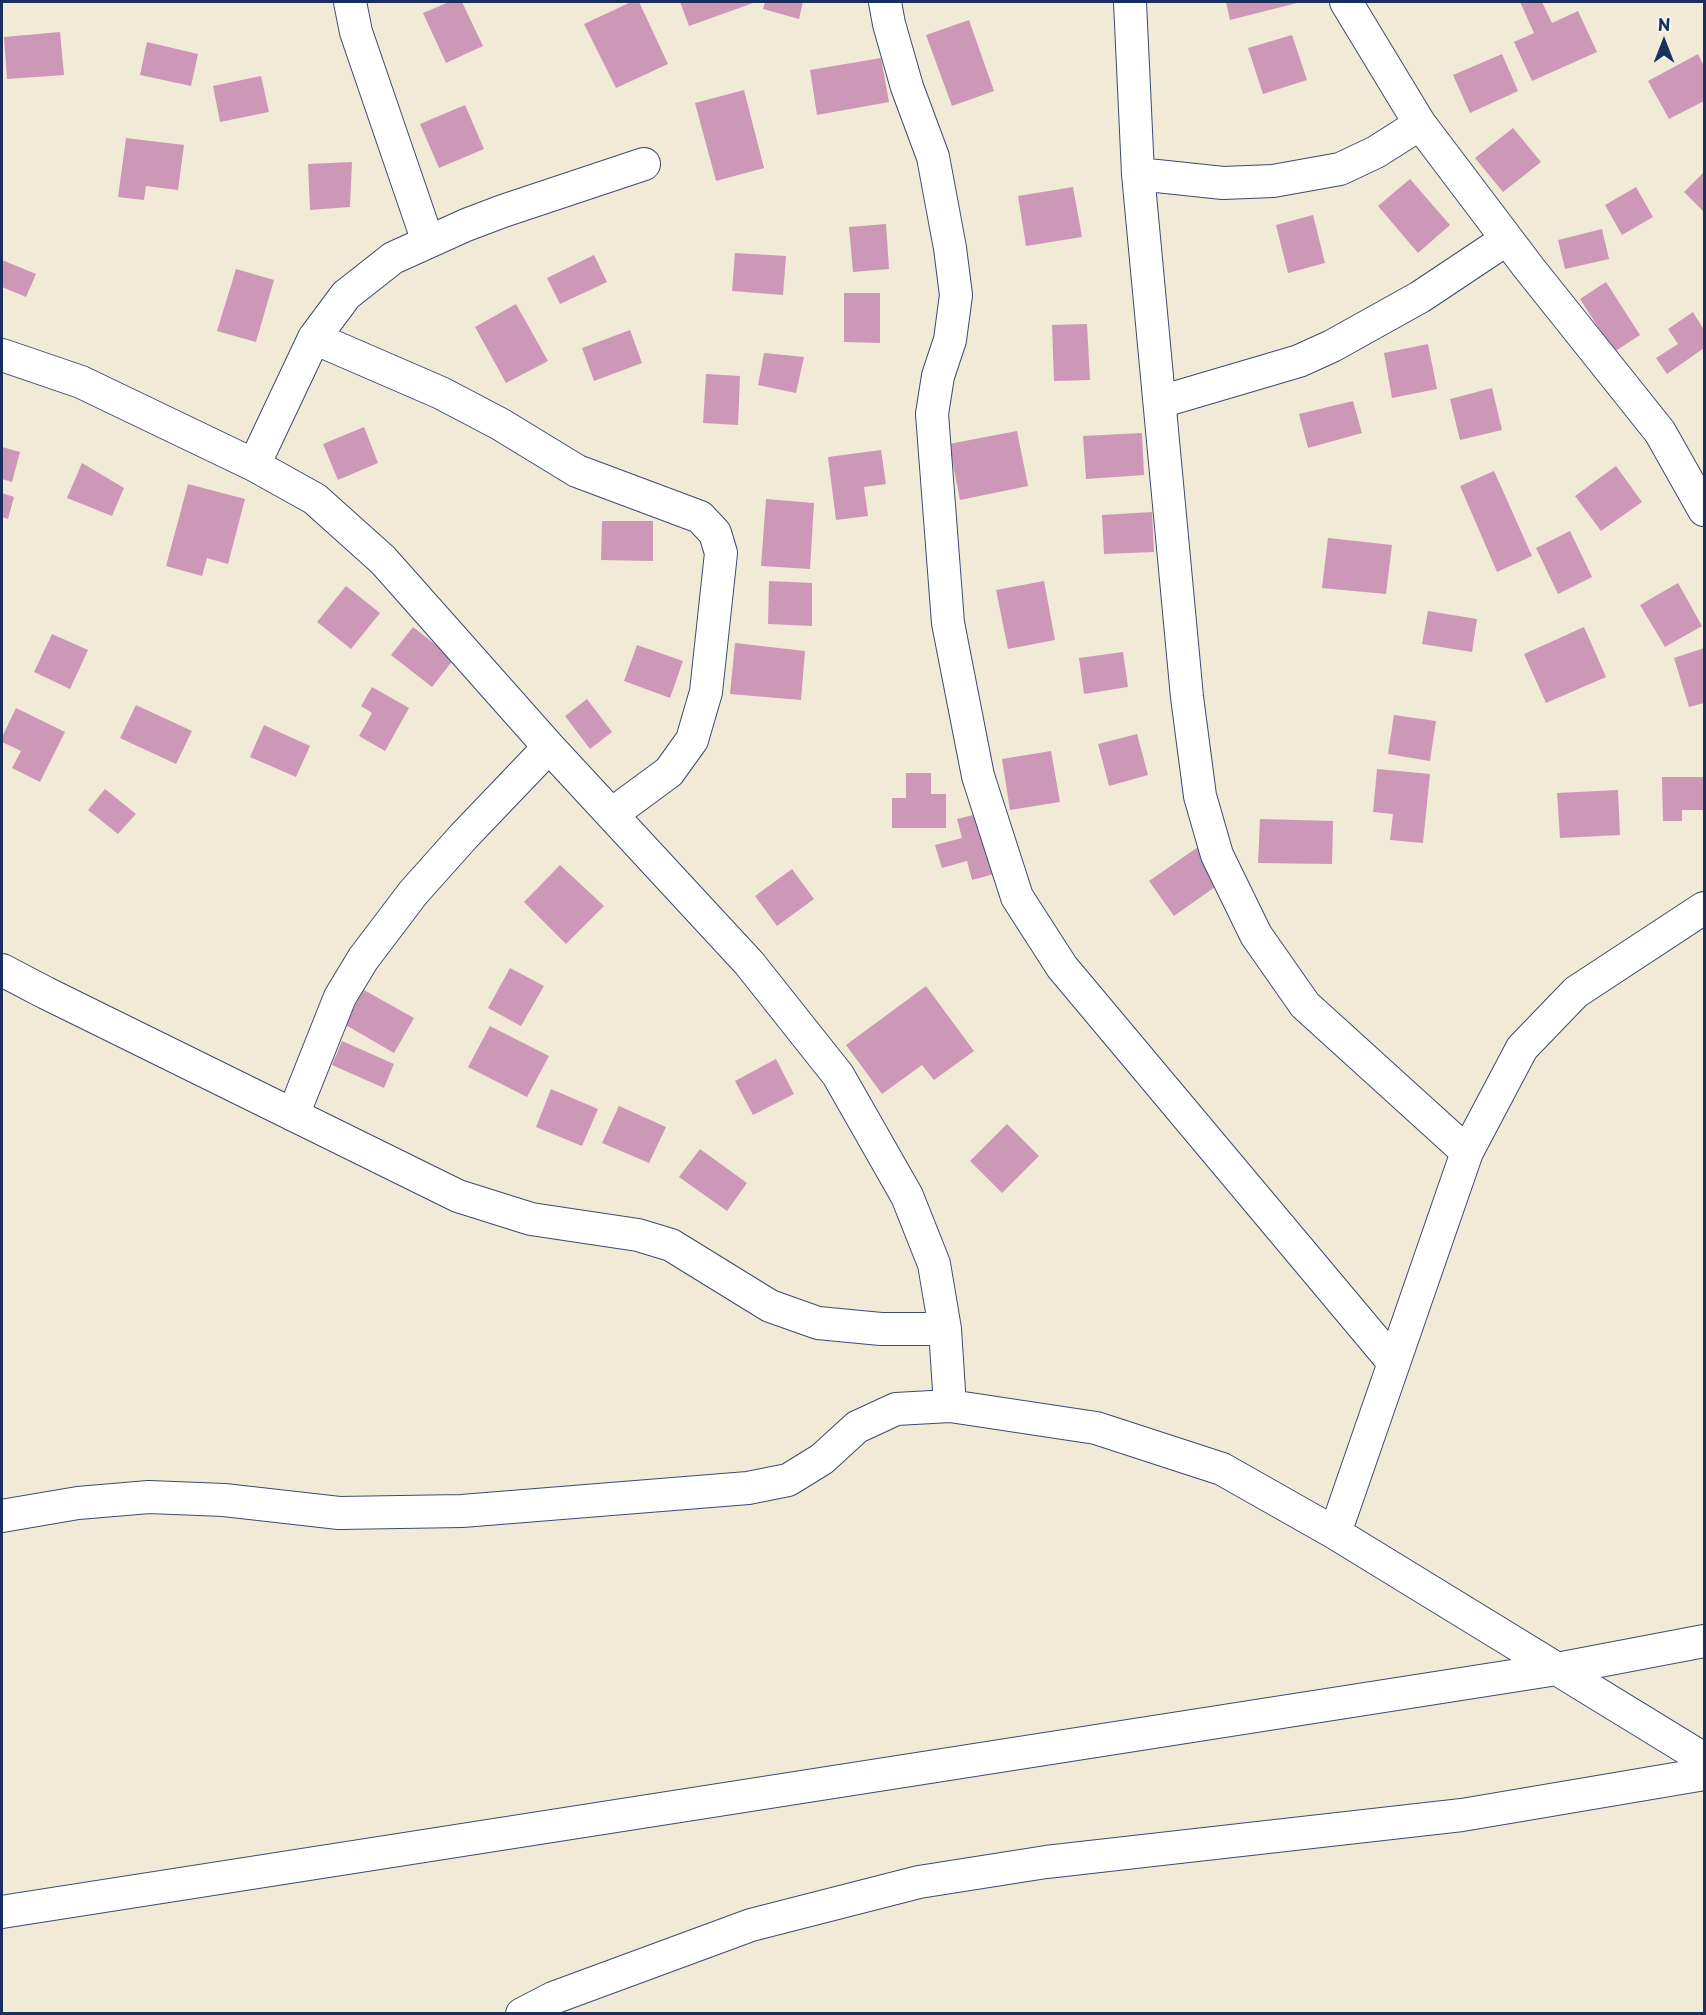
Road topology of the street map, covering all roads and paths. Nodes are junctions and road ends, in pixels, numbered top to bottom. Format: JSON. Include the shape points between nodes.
{"nodes":[{"id":1,"x":350,"y":2,"type":"edge"},
{"id":2,"x":885,"y":2,"type":"edge"},
{"id":3,"x":1130,"y":2,"type":"edge"},
{"id":4,"x":1346,"y":2,"type":"edge"},
{"id":5,"x":1420,"y":123,"type":"junction"},
{"id":6,"x":644,"y":164,"type":"dead end"},
{"id":7,"x":1138,"y":174,"type":"junction"},
{"id":8,"x":1507,"y":239,"type":"junction"},
{"id":9,"x":428,"y":242,"type":"junction"},
{"id":10,"x":314,"y":338,"type":"junction"},
{"id":11,"x":2,"y":355,"type":"edge"},
{"id":12,"x":1160,"y":402,"type":"junction"},
{"id":13,"x":254,"y":465,"type":"junction"},
{"id":14,"x":1704,"y":510,"type":"edge"},
{"id":15,"x":549,"y":747,"type":"junction"},
{"id":16,"x":612,"y":814,"type":"junction"},
{"id":17,"x":1704,"y":908,"type":"edge"},
{"id":18,"x":2,"y":970,"type":"edge"},
{"id":19,"x":293,"y":1115,"type":"junction"},
{"id":20,"x":1467,"y":1152,"type":"junction"},
{"id":21,"x":945,"y":1329,"type":"junction"},
{"id":22,"x":1394,"y":1363,"type":"junction"},
{"id":23,"x":950,"y":1406,"type":"junction"},
{"id":24,"x":2,"y":1516,"type":"edge"},
{"id":25,"x":1335,"y":1533,"type":"junction"},
{"id":26,"x":1704,"y":1641,"type":"edge"},
{"id":27,"x":1557,"y":1668,"type":"junction"},
{"id":28,"x":1704,"y":1759,"type":"edge"},
{"id":29,"x":1704,"y":1774,"type":"edge"},
{"id":30,"x":2,"y":1912,"type":"edge"},
{"id":31,"x":522,"y":2013,"type":"edge"}],
"edges":[{"from":1,"to":9,"type":"street","via":[[356,32]]},
{"from":2,"to":22,"type":"street","via":[[907,87],[933,157],[950,248],[956,295],[950,340],[938,376],[932,414],[948,623],[978,776],[1017,897],[1062,967]]},
{"from":3,"to":7,"type":"street"},
{"from":4,"to":5,"type":"street"},
{"from":5,"to":7,"type":"street","via":[[1376,152],[1340,169],[1284,179],[1223,183]]},
{"from":5,"to":8,"type":"street"},
{"from":6,"to":9,"type":"street","via":[[503,211]]},
{"from":7,"to":12,"type":"street"},
{"from":8,"to":12,"type":"street","via":[[1420,297],[1332,346],[1299,361]]},
{"from":8,"to":14,"type":"street","via":[[1660,432]]},
{"from":9,"to":10,"type":"street","via":[[393,258],[346,295]]},
{"from":10,"to":13,"type":"street"},
{"from":10,"to":16,"type":"street","via":[[441,393],[577,471],[700,517],[715,532],[721,553],[706,692],[692,740],[669,772]]},
{"from":11,"to":13,"type":"street","via":[[81,382]]},
{"from":12,"to":20,"type":"street","via":[[1187,697],[1200,796],[1217,855],[1256,935],[1305,1005]]},
{"from":13,"to":15,"type":"street","via":[[315,499],[383,560]]},
{"from":15,"to":16,"type":"street"},
{"from":15,"to":19,"type":"street","via":[[413,893],[363,958],[340,997]]},
{"from":16,"to":21,"type":"street","via":[[749,963],[838,1075],[907,1196],[934,1264]]},
{"from":17,"to":20,"type":"street","via":[[1576,992],[1522,1047]]},
{"from":18,"to":19,"type":"street"},
{"from":19,"to":21,"type":"street","via":[[458,1196],[531,1219],[638,1235],[671,1245],[770,1306],[818,1323],[881,1329]]},
{"from":20,"to":22,"type":"street"},
{"from":21,"to":23,"type":"street"},
{"from":22,"to":25,"type":"street"},
{"from":23,"to":24,"type":"street","via":[[896,1409],[857,1427],[822,1459],[788,1480],[748,1488],[462,1511],[361,1513],[149,1497],[78,1503]]},
{"from":23,"to":25,"type":"street","via":[[1096,1428],[1222,1469]]},
{"from":25,"to":27,"type":"street"},
{"from":26,"to":27,"type":"street"},
{"from":27,"to":28,"type":"street"},
{"from":27,"to":30,"type":"street"},
{"from":29,"to":31,"type":"street","via":[[1462,1815],[1046,1862],[919,1882],[751,1925]]}]}
